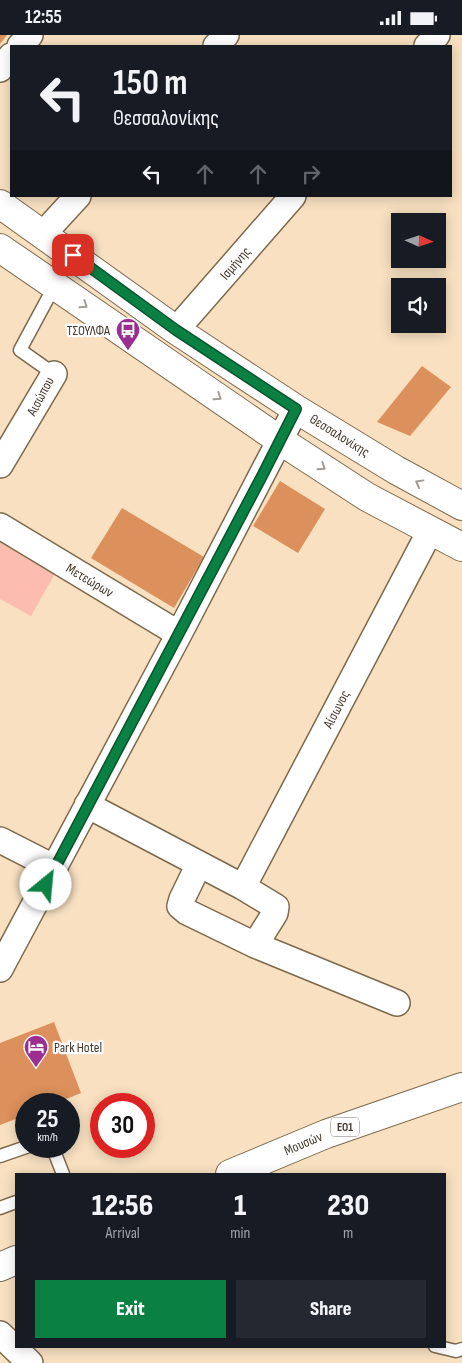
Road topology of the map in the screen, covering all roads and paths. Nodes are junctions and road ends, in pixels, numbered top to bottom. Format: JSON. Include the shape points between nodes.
{"nodes":[{"id":1,"x":30,"y":35,"type":"edge"},
{"id":2,"x":226,"y":35,"type":"edge"},
{"id":3,"x":436,"y":35,"type":"edge"},
{"id":4,"x":21,"y":45,"type":"edge"},
{"id":5,"x":217,"y":45,"type":"edge"},
{"id":6,"x":427,"y":45,"type":"edge"},
{"id":7,"x":10,"y":57,"type":"edge"},
{"id":8,"x":0,"y":69,"type":"edge"},
{"id":9,"x":77,"y":197,"type":"edge"},
{"id":10,"x":292,"y":197,"type":"edge"},
{"id":11,"x":0,"y":204,"type":"edge"},
{"id":12,"x":43,"y":234,"type":"junction"},
{"id":13,"x":0,"y":248,"type":"edge"},
{"id":14,"x":55,"y":285,"type":"junction"},
{"id":15,"x":176,"y":330,"type":"junction"},
{"id":16,"x":54,"y":374,"type":"joint"},
{"id":17,"x":296,"y":409,"type":"junction"},
{"id":18,"x":281,"y":441,"type":"junction"},
{"id":19,"x":0,"y":465,"type":"edge"},
{"id":20,"x":462,"y":506,"type":"edge"},
{"id":21,"x":0,"y":526,"type":"edge"},
{"id":22,"x":430,"y":531,"type":"junction"},
{"id":23,"x":462,"y":547,"type":"edge"},
{"id":24,"x":179,"y":634,"type":"junction"},
{"id":25,"x":88,"y":805,"type":"junction"},
{"id":26,"x":0,"y":840,"type":"edge"},
{"id":27,"x":200,"y":864,"type":"junction"},
{"id":28,"x":55,"y":868,"type":"junction"},
{"id":29,"x":243,"y":887,"type":"junction"},
{"id":30,"x":255,"y":945,"type":"junction"},
{"id":31,"x":0,"y":969,"type":"edge"},
{"id":32,"x":397,"y":1003,"type":"dead end"},
{"id":33,"x":462,"y":1087,"type":"edge"},
{"id":34,"x":15,"y":1151,"type":"edge"},
{"id":35,"x":0,"y":1156,"type":"edge"},
{"id":36,"x":57,"y":1158,"type":"edge"},
{"id":37,"x":63,"y":1173,"type":"edge"},
{"id":38,"x":232,"y":1173,"type":"edge"},
{"id":39,"x":15,"y":1202,"type":"edge"},
{"id":40,"x":0,"y":1208,"type":"edge"},
{"id":41,"x":15,"y":1260,"type":"edge"},
{"id":42,"x":0,"y":1267,"type":"edge"},
{"id":43,"x":0,"y":1334,"type":"edge"},
{"id":44,"x":443,"y":1348,"type":"edge"},
{"id":45,"x":462,"y":1349,"type":"edge"},
{"id":46,"x":30,"y":1363,"type":"edge"}],
"edges":[{"from":1,"to":4,"type":"street"},
{"from":2,"to":5,"type":"street"},
{"from":3,"to":6,"type":"street"},
{"from":7,"to":8,"type":"street"},
{"from":9,"to":12,"type":"street"},
{"from":10,"to":15,"type":"street","name":"Ισμήνης"},
{"from":11,"to":12,"type":"main road","name":"Θεσσαλονίκης"},
{"from":12,"to":15,"type":"main road","name":"Θεσσαλονίκης"},
{"from":13,"to":14,"type":"main road"},
{"from":14,"to":16,"type":"lane","name":"Αισώπου","via":[[20,350]]},
{"from":14,"to":18,"type":"main road","one_way":true},
{"from":15,"to":17,"type":"main road","name":"Θεσσαλονίκης"},
{"from":16,"to":19,"type":"street","name":"Αισώπου"},
{"from":17,"to":18,"type":"street"},
{"from":20,"to":17,"type":"main road","name":"Θεσσαλονίκης","one_way":true},
{"from":18,"to":22,"type":"main road","one_way":true,"via":[[367,497]]},
{"from":18,"to":24,"type":"street"},
{"from":21,"to":24,"type":"street","name":"Μετεώρων"},
{"from":22,"to":23,"type":"main road"},
{"from":22,"to":29,"type":"street","name":"Αίσωνος"},
{"from":24,"to":25,"type":"street"},
{"from":25,"to":27,"type":"street"},
{"from":25,"to":28,"type":"street"},
{"from":26,"to":28,"type":"street"},
{"from":27,"to":29,"type":"street"},
{"from":27,"to":30,"type":"street","via":[[180,906]]},
{"from":28,"to":31,"type":"street"},
{"from":29,"to":30,"type":"street","via":[[276,907]]},
{"from":30,"to":32,"type":"street"},
{"from":33,"to":38,"type":"main road","name":"Μουσών","number":"ΕΟ1","via":[[326,1133]]},
{"from":34,"to":35,"type":"lane"},
{"from":36,"to":37,"type":"lane"},
{"from":39,"to":40,"type":"lane"},
{"from":41,"to":42,"type":"main road"},
{"from":43,"to":46,"type":"street"},
{"from":44,"to":45,"type":"lane"}]}
